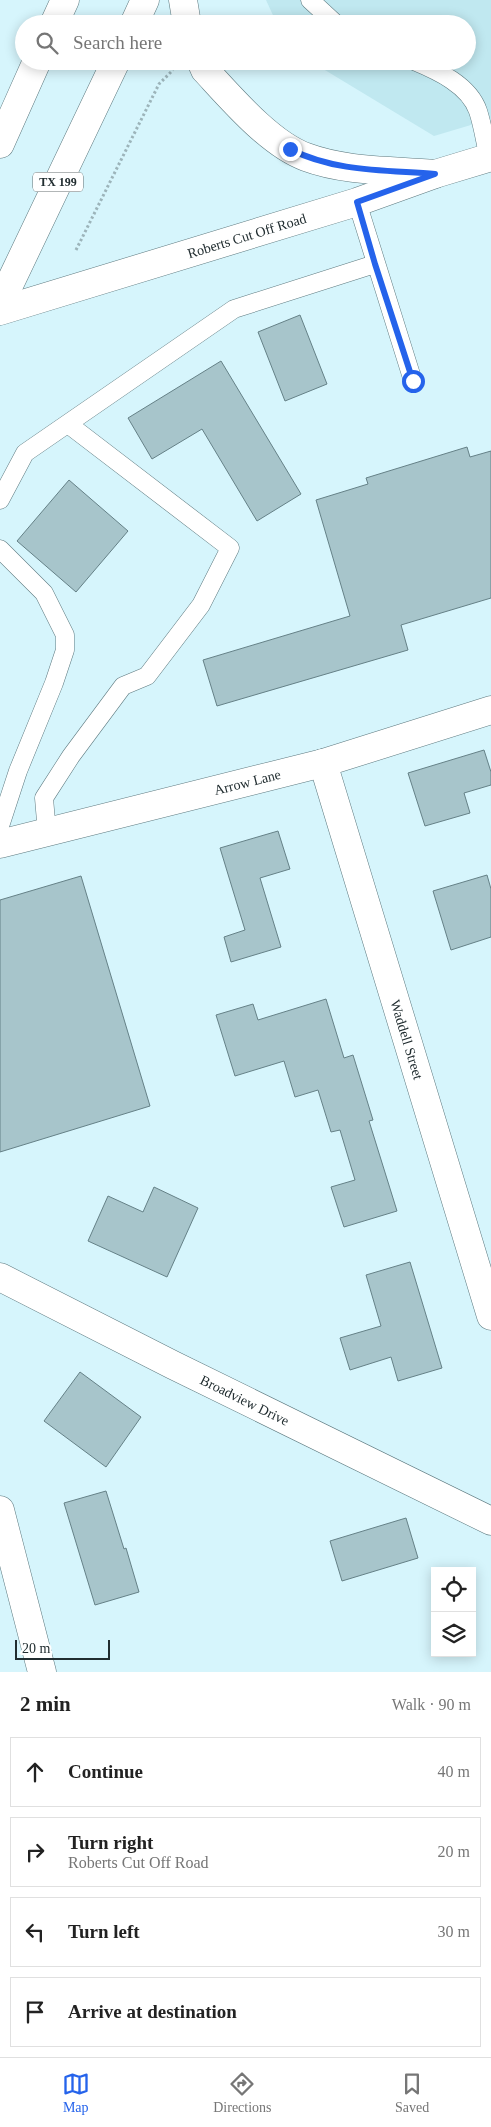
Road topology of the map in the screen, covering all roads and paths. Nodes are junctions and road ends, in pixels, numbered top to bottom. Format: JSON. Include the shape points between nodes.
{"nodes":[{"id":1,"x":65,"y":0,"type":"edge"},
{"id":2,"x":145,"y":0,"type":"edge"},
{"id":3,"x":183,"y":0,"type":"edge"},
{"id":4,"x":310,"y":0,"type":"edge"},
{"id":5,"x":58,"y":15,"type":"edge"},
{"id":6,"x":138,"y":15,"type":"edge"},
{"id":7,"x":186,"y":15,"type":"edge"},
{"id":8,"x":326,"y":15,"type":"edge"},
{"id":9,"x":33,"y":70,"type":"edge"},
{"id":10,"x":112,"y":70,"type":"edge"},
{"id":11,"x":180,"y":70,"type":"edge"},
{"id":12,"x":205,"y":70,"type":"edge"},
{"id":13,"x":436,"y":70,"type":"edge"},
{"id":14,"x":0,"y":144,"type":"edge"},
{"id":15,"x":490,"y":157,"type":"edge"},
{"id":16,"x":435,"y":174,"type":"junction"},
{"id":17,"x":357,"y":202,"type":"junction"},
{"id":18,"x":76,"y":250,"type":"dead end"},
{"id":19,"x":375,"y":264,"type":"junction"},
{"id":20,"x":0,"y":304,"type":"edge"},
{"id":21,"x":0,"y":311,"type":"edge"},
{"id":22,"x":413,"y":381,"type":"dead end"},
{"id":23,"x":68,"y":424,"type":"junction"},
{"id":24,"x":0,"y":500,"type":"edge"},
{"id":25,"x":0,"y":549,"type":"edge"},
{"id":26,"x":491,"y":710,"type":"edge"},
{"id":27,"x":323,"y":763,"type":"junction"},
{"id":28,"x":0,"y":826,"type":"edge"},
{"id":29,"x":47,"y":832,"type":"junction"},
{"id":30,"x":0,"y":844,"type":"edge"},
{"id":31,"x":0,"y":1277,"type":"edge"},
{"id":32,"x":491,"y":1316,"type":"edge"},
{"id":33,"x":0,"y":1510,"type":"edge"},
{"id":34,"x":491,"y":1521,"type":"edge"},
{"id":35,"x":42,"y":1672,"type":"edge"}],
"edges":[{"from":1,"to":5,"type":"street"},
{"from":2,"to":6,"type":"street"},
{"from":3,"to":7,"type":"street"},
{"from":4,"to":8,"type":"lane"},
{"from":9,"to":14,"type":"street"},
{"from":10,"to":20,"type":"street","number":"TX 199"},
{"from":11,"to":18,"type":"path","via":[[159,84]]},
{"from":12,"to":16,"type":"street","via":[[248,117],[305,157],[335,165]]},
{"from":13,"to":15,"type":"lane","via":[[464,89],[478,109]]},
{"from":15,"to":16,"type":"street","name":"Roberts Cut Off Road"},
{"from":16,"to":17,"type":"street","name":"Roberts Cut Off Road"},
{"from":17,"to":19,"type":"lane"},
{"from":17,"to":21,"type":"street","name":"Roberts Cut Off Road"},
{"from":19,"to":22,"type":"lane"},
{"from":19,"to":23,"type":"lane","via":[[234,309]]},
{"from":23,"to":24,"type":"lane","via":[[25,453]]},
{"from":23,"to":29,"type":"lane","via":[[230,548],[202,605],[147,676],[123,686],[71,756],[44,798]]},
{"from":25,"to":28,"type":"lane","via":[[44,593],[65,635],[65,650],[54,683]]},
{"from":26,"to":27,"type":"street","name":"Arrow Lane"},
{"from":27,"to":29,"type":"street","name":"Arrow Lane"},
{"from":27,"to":32,"type":"street","name":"Waddell Street"},
{"from":29,"to":30,"type":"street","name":"Arrow Lane"},
{"from":31,"to":34,"type":"street","name":"Broadview Drive"},
{"from":33,"to":35,"type":"street"}]}
